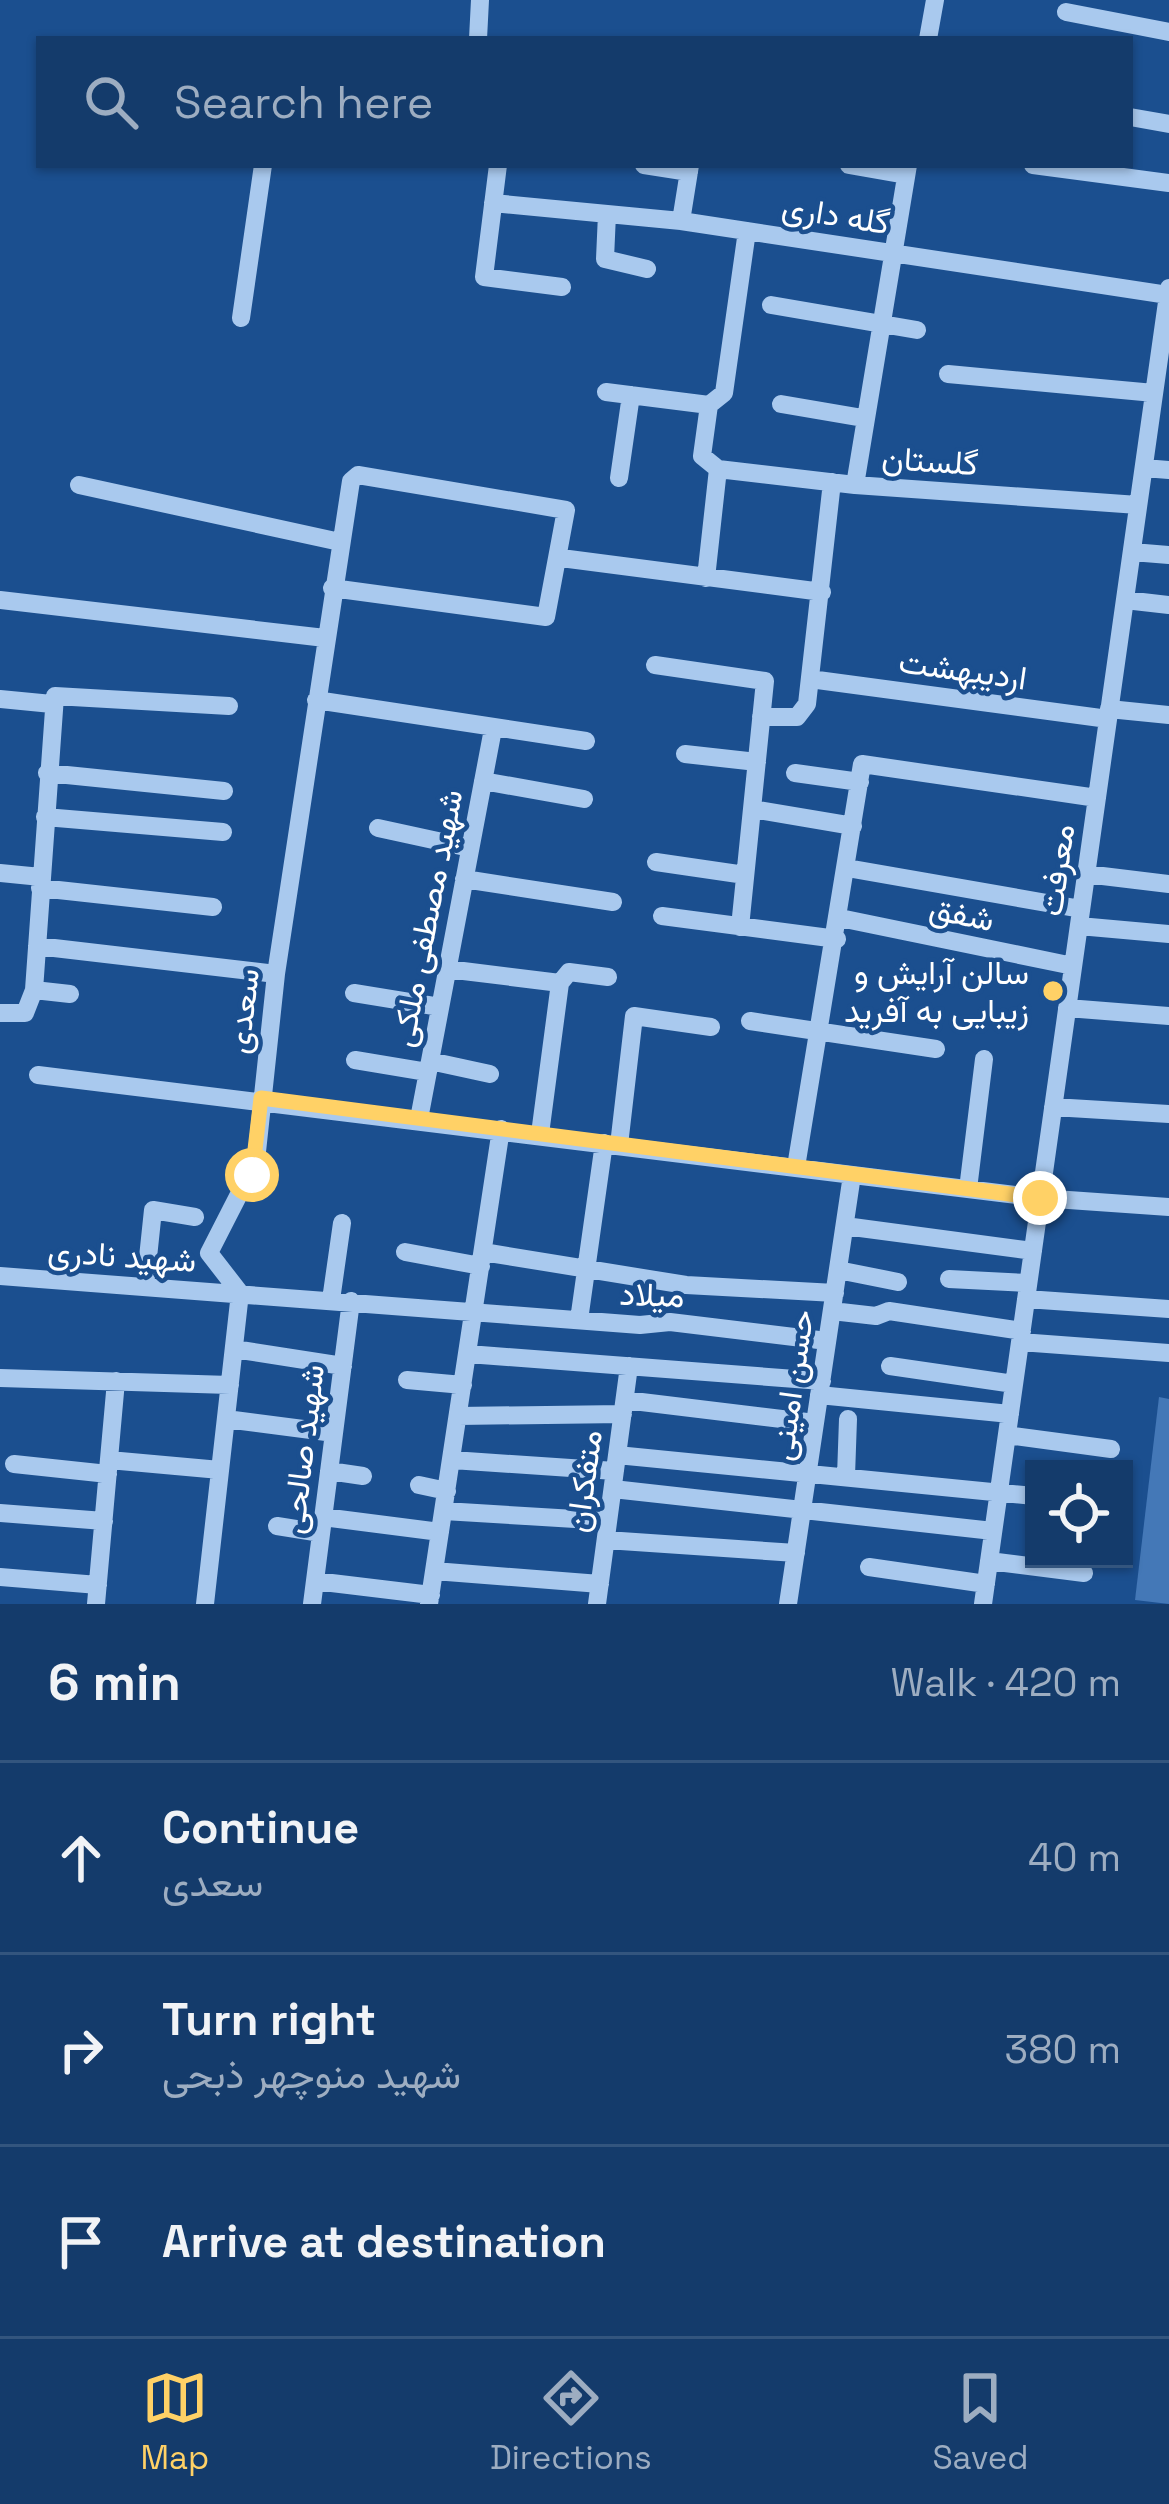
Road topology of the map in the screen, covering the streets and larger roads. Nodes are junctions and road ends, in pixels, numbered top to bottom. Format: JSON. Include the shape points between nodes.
{"nodes":[{"id":1,"x":480,"y":0,"type":"edge"},
{"id":2,"x":934,"y":0,"type":"edge"},
{"id":3,"x":1066,"y":12,"type":"dead end"},
{"id":4,"x":1169,"y":32,"type":"edge"},
{"id":5,"x":478,"y":36,"type":"edge"},
{"id":6,"x":928,"y":36,"type":"edge"},
{"id":7,"x":1133,"y":118,"type":"edge"},
{"id":8,"x":1169,"y":124,"type":"edge"},
{"id":9,"x":263,"y":168,"type":"edge"},
{"id":10,"x":498,"y":168,"type":"edge"},
{"id":11,"x":689,"y":168,"type":"edge"},
{"id":12,"x":1056,"y":168,"type":"edge"},
{"id":13,"x":907,"y":170,"type":"edge"},
{"id":14,"x":1169,"y":183,"type":"edge"},
{"id":15,"x":493,"y":203,"type":"junction"},
{"id":16,"x":607,"y":214,"type":"junction"},
{"id":17,"x":681,"y":221,"type":"junction"},
{"id":18,"x":747,"y":231,"type":"junction"},
{"id":19,"x":893,"y":253,"type":"junction"},
{"id":20,"x":647,"y":269,"type":"dead end"},
{"id":21,"x":562,"y":287,"type":"dead end"},
{"id":22,"x":1169,"y":291,"type":"edge"},
{"id":23,"x":771,"y":305,"type":"dead end"},
{"id":24,"x":241,"y":317,"type":"dead end"},
{"id":25,"x":884,"y":327,"type":"junction"},
{"id":26,"x":917,"y":330,"type":"dead end"},
{"id":27,"x":948,"y":374,"type":"dead end"},
{"id":28,"x":607,"y":392,"type":"dead end"},
{"id":29,"x":1154,"y":394,"type":"junction"},
{"id":30,"x":631,"y":395,"type":"junction"},
{"id":31,"x":781,"y":404,"type":"dead end"},
{"id":32,"x":709,"y":405,"type":"junction"},
{"id":33,"x":863,"y":418,"type":"junction"},
{"id":34,"x":1159,"y":426,"type":"edge"},
{"id":35,"x":1144,"y":468,"type":"junction"},
{"id":36,"x":718,"y":469,"type":"junction"},
{"id":37,"x":1169,"y":470,"type":"edge"},
{"id":38,"x":619,"y":478,"type":"dead end"},
{"id":39,"x":832,"y":482,"type":"junction"},
{"id":40,"x":79,"y":485,"type":"dead end"},
{"id":41,"x":855,"y":485,"type":"junction"},
{"id":42,"x":1138,"y":506,"type":"junction"},
{"id":43,"x":340,"y":542,"type":"junction"},
{"id":44,"x":1132,"y":552,"type":"junction"},
{"id":45,"x":1169,"y":555,"type":"edge"},
{"id":46,"x":561,"y":559,"type":"junction"},
{"id":47,"x":706,"y":578,"type":"junction"},
{"id":48,"x":332,"y":588,"type":"junction"},
{"id":49,"x":822,"y":592,"type":"junction"},
{"id":50,"x":0,"y":600,"type":"edge"},
{"id":51,"x":1125,"y":601,"type":"junction"},
{"id":52,"x":1169,"y":605,"type":"edge"},
{"id":53,"x":325,"y":638,"type":"junction"},
{"id":54,"x":656,"y":665,"type":"dead end"},
{"id":55,"x":811,"y":679,"type":"junction"},
{"id":56,"x":0,"y":699,"type":"edge"},
{"id":57,"x":54,"y":700,"type":"junction"},
{"id":58,"x":316,"y":700,"type":"junction"},
{"id":59,"x":229,"y":706,"type":"dead end"},
{"id":60,"x":1109,"y":714,"type":"junction"},
{"id":61,"x":1169,"y":715,"type":"edge"},
{"id":62,"x":761,"y":717,"type":"junction"},
{"id":63,"x":493,"y":729,"type":"junction"},
{"id":64,"x":586,"y":741,"type":"dead end"},
{"id":65,"x":685,"y":754,"type":"dead end"},
{"id":66,"x":757,"y":762,"type":"junction"},
{"id":67,"x":47,"y":773,"type":"junction"},
{"id":68,"x":795,"y":773,"type":"dead end"},
{"id":69,"x":861,"y":773,"type":"junction"},
{"id":70,"x":483,"y":781,"type":"junction"},
{"id":71,"x":224,"y":791,"type":"dead end"},
{"id":72,"x":1097,"y":798,"type":"junction"},
{"id":73,"x":584,"y":800,"type":"dead end"},
{"id":74,"x":752,"y":809,"type":"junction"},
{"id":75,"x":45,"y":817,"type":"junction"},
{"id":76,"x":853,"y":826,"type":"junction"},
{"id":77,"x":378,"y":828,"type":"dead end"},
{"id":78,"x":224,"y":832,"type":"dead end"},
{"id":79,"x":470,"y":848,"type":"junction"},
{"id":80,"x":656,"y":862,"type":"dead end"},
{"id":81,"x":847,"y":868,"type":"junction"},
{"id":82,"x":0,"y":873,"type":"edge"},
{"id":83,"x":1086,"y":874,"type":"junction"},
{"id":84,"x":746,"y":875,"type":"junction"},
{"id":85,"x":464,"y":879,"type":"junction"},
{"id":86,"x":41,"y":882,"type":"junction"},
{"id":87,"x":1169,"y":884,"type":"edge"},
{"id":88,"x":613,"y":902,"type":"dead end"},
{"id":89,"x":213,"y":907,"type":"dead end"},
{"id":90,"x":662,"y":916,"type":"dead end"},
{"id":91,"x":840,"y":918,"type":"junction"},
{"id":92,"x":1080,"y":918,"type":"junction"},
{"id":93,"x":740,"y":926,"type":"junction"},
{"id":94,"x":1169,"y":934,"type":"edge"},
{"id":95,"x":837,"y":939,"type":"junction"},
{"id":96,"x":37,"y":946,"type":"junction"},
{"id":97,"x":1073,"y":966,"type":"junction"},
{"id":98,"x":447,"y":969,"type":"junction"},
{"id":99,"x":276,"y":974,"type":"junction"},
{"id":100,"x":608,"y":977,"type":"dead end"},
{"id":101,"x":560,"y":983,"type":"junction"},
{"id":102,"x":34,"y":990,"type":"junction"},
{"id":103,"x":354,"y":993,"type":"dead end"},
{"id":104,"x":70,"y":994,"type":"dead end"},
{"id":105,"x":440,"y":1007,"type":"junction"},
{"id":106,"x":1067,"y":1009,"type":"junction"},
{"id":107,"x":0,"y":1013,"type":"edge"},
{"id":108,"x":1169,"y":1016,"type":"edge"},
{"id":109,"x":750,"y":1021,"type":"dead end"},
{"id":110,"x":712,"y":1027,"type":"dead end"},
{"id":111,"x":820,"y":1032,"type":"junction"},
{"id":112,"x":936,"y":1049,"type":"dead end"},
{"id":113,"x":984,"y":1059,"type":"dead end"},
{"id":114,"x":355,"y":1060,"type":"dead end"},
{"id":115,"x":429,"y":1067,"type":"junction"},
{"id":116,"x":490,"y":1074,"type":"dead end"},
{"id":117,"x":38,"y":1075,"type":"dead end"},
{"id":118,"x":261,"y":1098,"type":"junction"},
{"id":119,"x":1053,"y":1107,"type":"junction"},
{"id":120,"x":1169,"y":1114,"type":"edge"},
{"id":121,"x":418,"y":1119,"type":"junction"},
{"id":122,"x":501,"y":1130,"type":"junction"},
{"id":123,"x":540,"y":1134,"type":"junction"},
{"id":124,"x":612,"y":1144,"type":"junction"},
{"id":125,"x":796,"y":1168,"type":"junction"},
{"id":126,"x":852,"y":1175,"type":"junction"},
{"id":127,"x":968,"y":1189,"type":"junction"},
{"id":128,"x":1040,"y":1198,"type":"junction"},
{"id":129,"x":1169,"y":1207,"type":"edge"},
{"id":130,"x":195,"y":1216,"type":"dead end"},
{"id":131,"x":342,"y":1222,"type":"dead end"},
{"id":132,"x":845,"y":1226,"type":"junction"},
{"id":133,"x":1033,"y":1251,"type":"junction"},
{"id":134,"x":405,"y":1252,"type":"dead end"},
{"id":135,"x":482,"y":1259,"type":"junction"},
{"id":136,"x":585,"y":1268,"type":"junction"},
{"id":137,"x":838,"y":1270,"type":"junction"},
{"id":138,"x":0,"y":1276,"type":"edge"},
{"id":139,"x":949,"y":1279,"type":"dead end"},
{"id":140,"x":898,"y":1282,"type":"dead end"},
{"id":141,"x":146,"y":1286,"type":"junction"},
{"id":142,"x":1027,"y":1291,"type":"junction"},
{"id":143,"x":240,"y":1293,"type":"junction"},
{"id":144,"x":341,"y":1301,"type":"junction"},
{"id":145,"x":833,"y":1302,"type":"junction"},
{"id":146,"x":1169,"y":1309,"type":"edge"},
{"id":147,"x":475,"y":1311,"type":"junction"},
{"id":148,"x":579,"y":1320,"type":"junction"},
{"id":149,"x":1021,"y":1336,"type":"junction"},
{"id":150,"x":827,"y":1341,"type":"junction"},
{"id":151,"x":234,"y":1349,"type":"junction"},
{"id":152,"x":1169,"y":1353,"type":"edge"},
{"id":153,"x":468,"y":1354,"type":"junction"},
{"id":154,"x":343,"y":1366,"type":"junction"},
{"id":155,"x":629,"y":1366,"type":"junction"},
{"id":156,"x":890,"y":1366,"type":"dead end"},
{"id":157,"x":0,"y":1378,"type":"edge"},
{"id":158,"x":407,"y":1380,"type":"dead end"},
{"id":159,"x":116,"y":1381,"type":"junction"},
{"id":160,"x":1014,"y":1384,"type":"junction"},
{"id":161,"x":230,"y":1385,"type":"junction"},
{"id":162,"x":463,"y":1385,"type":"junction"},
{"id":163,"x":820,"y":1388,"type":"junction"},
{"id":164,"x":624,"y":1407,"type":"junction"},
{"id":165,"x":458,"y":1416,"type":"junction"},
{"id":166,"x":226,"y":1419,"type":"junction"},
{"id":167,"x":848,"y":1419,"type":"dead end"},
{"id":168,"x":815,"y":1423,"type":"junction"},
{"id":169,"x":1008,"y":1424,"type":"junction"},
{"id":170,"x":334,"y":1433,"type":"junction"},
{"id":171,"x":1111,"y":1450,"type":"dead end"},
{"id":172,"x":452,"y":1460,"type":"junction"},
{"id":173,"x":14,"y":1464,"type":"dead end"},
{"id":174,"x":109,"y":1467,"type":"junction"},
{"id":175,"x":220,"y":1470,"type":"junction"},
{"id":176,"x":329,"y":1471,"type":"junction"},
{"id":177,"x":615,"y":1472,"type":"junction"},
{"id":178,"x":808,"y":1472,"type":"junction"},
{"id":179,"x":363,"y":1476,"type":"dead end"},
{"id":180,"x":846,"y":1476,"type":"junction"},
{"id":181,"x":419,"y":1485,"type":"dead end"},
{"id":182,"x":999,"y":1492,"type":"junction"},
{"id":183,"x":1025,"y":1495,"type":"edge"},
{"id":184,"x":445,"y":1501,"type":"junction"},
{"id":185,"x":802,"y":1511,"type":"junction"},
{"id":186,"x":0,"y":1513,"type":"edge"},
{"id":187,"x":104,"y":1521,"type":"junction"},
{"id":188,"x":322,"y":1525,"type":"junction"},
{"id":189,"x":277,"y":1526,"type":"dead end"},
{"id":190,"x":607,"y":1531,"type":"junction"},
{"id":191,"x":993,"y":1531,"type":"junction"},
{"id":192,"x":440,"y":1532,"type":"junction"},
{"id":193,"x":796,"y":1553,"type":"junction"},
{"id":194,"x":989,"y":1561,"type":"junction"},
{"id":195,"x":869,"y":1567,"type":"dead end"},
{"id":196,"x":434,"y":1570,"type":"junction"},
{"id":197,"x":1084,"y":1573,"type":"dead end"},
{"id":198,"x":0,"y":1577,"type":"edge"},
{"id":199,"x":315,"y":1581,"type":"junction"},
{"id":200,"x":97,"y":1594,"type":"edge"},
{"id":201,"x":598,"y":1594,"type":"edge"},
{"id":202,"x":984,"y":1594,"type":"edge"},
{"id":203,"x":430,"y":1600,"type":"edge"},
{"id":204,"x":205,"y":1604,"type":"edge"},
{"id":205,"x":312,"y":1604,"type":"edge"},
{"id":206,"x":791,"y":1604,"type":"edge"}],
"edges":[{"from":1,"to":5,"type":"street"},
{"from":2,"to":6,"type":"street"},
{"from":3,"to":4,"type":"street"},
{"from":7,"to":8,"type":"street"},
{"from":9,"to":24,"type":"street"},
{"from":10,"to":15,"type":"street"},
{"from":11,"to":17,"type":"street"},
{"from":12,"to":14,"type":"street"},
{"from":13,"to":19,"type":"street"},
{"from":15,"to":16,"type":"street","name":"گله داری"},
{"from":15,"to":21,"type":"street","via":[[484,277]]},
{"from":16,"to":17,"type":"street","name":"گله داری"},
{"from":16,"to":20,"type":"street","via":[[605,260]]},
{"from":17,"to":18,"type":"street","name":"گله داری"},
{"from":18,"to":19,"type":"street","name":"گله داری"},
{"from":18,"to":32,"type":"street","via":[[724,393]]},
{"from":19,"to":22,"type":"street","name":"گله داری"},
{"from":19,"to":25,"type":"street"},
{"from":22,"to":29,"type":"street","name":"معرفت"},
{"from":23,"to":25,"type":"street"},
{"from":25,"to":26,"type":"street"},
{"from":25,"to":33,"type":"street"},
{"from":27,"to":29,"type":"street"},
{"from":28,"to":30,"type":"street"},
{"from":29,"to":34,"type":"street","name":"معرفت"},
{"from":30,"to":32,"type":"street"},
{"from":30,"to":38,"type":"street"},
{"from":31,"to":33,"type":"street"},
{"from":32,"to":36,"type":"street","via":[[702,456]]},
{"from":33,"to":41,"type":"street"},
{"from":34,"to":35,"type":"street","name":"معرفت"},
{"from":35,"to":37,"type":"street"},
{"from":35,"to":42,"type":"street","name":"معرفت"},
{"from":36,"to":39,"type":"street","name":"گلستان"},
{"from":36,"to":47,"type":"street"},
{"from":39,"to":41,"type":"street","name":"گلستان"},
{"from":39,"to":49,"type":"street"},
{"from":40,"to":43,"type":"street"},
{"from":41,"to":42,"type":"street","name":"گلستان"},
{"from":42,"to":44,"type":"street","name":"معرفت"},
{"from":43,"to":46,"type":"street","name":"سعدی","via":[[353,477],[561,508]]},
{"from":43,"to":48,"type":"street","name":"سعدی"},
{"from":44,"to":45,"type":"street"},
{"from":44,"to":51,"type":"street","name":"معرفت"},
{"from":46,"to":47,"type":"street"},
{"from":46,"to":48,"type":"street","via":[[547,617]]},
{"from":47,"to":49,"type":"street"},
{"from":48,"to":53,"type":"street","name":"سعدی"},
{"from":49,"to":55,"type":"street"},
{"from":50,"to":53,"type":"street"},
{"from":51,"to":52,"type":"street"},
{"from":51,"to":60,"type":"street","name":"معرفت"},
{"from":53,"to":58,"type":"street","name":"سعدی"},
{"from":54,"to":62,"type":"street","via":[[765,681]]},
{"from":55,"to":60,"type":"street","name":"اردیبهشت"},
{"from":55,"to":62,"type":"street","via":[[797,717]]},
{"from":56,"to":57,"type":"street"},
{"from":57,"to":59,"type":"street"},
{"from":57,"to":67,"type":"street"},
{"from":58,"to":63,"type":"street"},
{"from":58,"to":99,"type":"street","name":"سعدی"},
{"from":60,"to":61,"type":"street","name":"اردیبهشت"},
{"from":60,"to":72,"type":"street","name":"معرفت"},
{"from":62,"to":66,"type":"street"},
{"from":63,"to":64,"type":"street"},
{"from":63,"to":70,"type":"street","name":"شهید مصطفی ملکی"},
{"from":65,"to":66,"type":"street"},
{"from":66,"to":74,"type":"street"},
{"from":67,"to":71,"type":"street"},
{"from":67,"to":75,"type":"street"},
{"from":68,"to":69,"type":"street"},
{"from":69,"to":72,"type":"street"},
{"from":69,"to":76,"type":"street"},
{"from":70,"to":73,"type":"street"},
{"from":70,"to":79,"type":"street","name":"شهید مصطفی ملکی"},
{"from":72,"to":83,"type":"street","name":"معرفت"},
{"from":74,"to":76,"type":"street"},
{"from":74,"to":84,"type":"street"},
{"from":75,"to":78,"type":"street"},
{"from":75,"to":86,"type":"street"},
{"from":76,"to":81,"type":"street"},
{"from":77,"to":79,"type":"street"},
{"from":79,"to":85,"type":"street","name":"شهید مصطفی ملکی"},
{"from":80,"to":84,"type":"street"},
{"from":81,"to":91,"type":"street"},
{"from":81,"to":92,"type":"street"},
{"from":82,"to":86,"type":"street"},
{"from":83,"to":87,"type":"street"},
{"from":83,"to":92,"type":"street","name":"معرفت"},
{"from":84,"to":93,"type":"street"},
{"from":85,"to":88,"type":"street"},
{"from":85,"to":98,"type":"street","name":"شهید مصطفی ملکی"},
{"from":86,"to":89,"type":"street"},
{"from":86,"to":96,"type":"street"},
{"from":90,"to":93,"type":"street"},
{"from":91,"to":95,"type":"street"},
{"from":91,"to":97,"type":"street","name":"شفق"},
{"from":92,"to":94,"type":"street"},
{"from":92,"to":97,"type":"street","name":"معرفت"},
{"from":93,"to":95,"type":"street"},
{"from":95,"to":111,"type":"street"},
{"from":96,"to":99,"type":"street"},
{"from":96,"to":102,"type":"street"},
{"from":97,"to":106,"type":"street","name":"معرفت"},
{"from":98,"to":101,"type":"street"},
{"from":98,"to":105,"type":"street","name":"شهید مصطفی ملکی"},
{"from":99,"to":118,"type":"street","name":"سعدی"},
{"from":100,"to":101,"type":"street","via":[[568,972]]},
{"from":101,"to":123,"type":"street"},
{"from":102,"to":104,"type":"street"},
{"from":102,"to":107,"type":"street","via":[[26,1013]]},
{"from":103,"to":105,"type":"street"},
{"from":105,"to":115,"type":"street","name":"شهید مصطفی ملکی"},
{"from":106,"to":108,"type":"street"},
{"from":106,"to":119,"type":"street","name":"معرفت"},
{"from":109,"to":111,"type":"street"},
{"from":110,"to":124,"type":"street","via":[[634,1016]]},
{"from":111,"to":112,"type":"street"},
{"from":111,"to":125,"type":"street"},
{"from":113,"to":127,"type":"street"},
{"from":114,"to":115,"type":"street"},
{"from":115,"to":116,"type":"street"},
{"from":115,"to":121,"type":"street","name":"شهید مصطفی ملکی"},
{"from":117,"to":118,"type":"street"},
{"from":118,"to":121,"type":"street"},
{"from":118,"to":143,"type":"street","name":"سعدی","via":[[252,1175],[209,1253]]},
{"from":119,"to":120,"type":"street"},
{"from":119,"to":128,"type":"street","name":"معرفت"},
{"from":121,"to":122,"type":"street"},
{"from":122,"to":123,"type":"street"},
{"from":122,"to":135,"type":"street"},
{"from":123,"to":124,"type":"street"},
{"from":124,"to":125,"type":"street"},
{"from":124,"to":136,"type":"street"},
{"from":125,"to":126,"type":"street"},
{"from":126,"to":127,"type":"street"},
{"from":126,"to":132,"type":"street","name":"حسن امینی"},
{"from":127,"to":128,"type":"street"},
{"from":128,"to":129,"type":"street"},
{"from":128,"to":133,"type":"street","name":"معرفت"},
{"from":130,"to":141,"type":"street","via":[[153,1210]]},
{"from":131,"to":144,"type":"street","name":"شهید صالحی"},
{"from":132,"to":133,"type":"street"},
{"from":132,"to":137,"type":"street","name":"حسن امینی"},
{"from":133,"to":142,"type":"street","name":"معرفت"},
{"from":134,"to":135,"type":"street"},
{"from":135,"to":136,"type":"street"},
{"from":135,"to":147,"type":"street"},
{"from":136,"to":145,"type":"street"},
{"from":136,"to":148,"type":"street"},
{"from":137,"to":140,"type":"street"},
{"from":137,"to":145,"type":"street","name":"حسن امینی"},
{"from":138,"to":141,"type":"street","name":"شهید نادری"},
{"from":139,"to":142,"type":"street"},
{"from":141,"to":143,"type":"street","name":"شهید نادری"},
{"from":142,"to":146,"type":"street"},
{"from":142,"to":149,"type":"street","name":"معرفت"},
{"from":143,"to":144,"type":"street","name":"شهید نادری"},
{"from":143,"to":151,"type":"street"},
{"from":144,"to":147,"type":"street","name":"میلاد"},
{"from":144,"to":154,"type":"street","name":"شهید صالحی"},
{"from":145,"to":149,"type":"street","via":[[876,1316],[889,1311]]},
{"from":145,"to":150,"type":"street","name":"حسن امینی"},
{"from":147,"to":148,"type":"street","name":"میلاد"},
{"from":147,"to":153,"type":"street"},
{"from":148,"to":150,"type":"street","name":"میلاد"},
{"from":149,"to":152,"type":"street"},
{"from":149,"to":160,"type":"street","name":"معرفت"},
{"from":150,"to":163,"type":"street","name":"حسن امینی"},
{"from":151,"to":154,"type":"street"},
{"from":151,"to":161,"type":"street"},
{"from":153,"to":155,"type":"street"},
{"from":153,"to":162,"type":"street"},
{"from":154,"to":170,"type":"street","name":"شهید صالحی"},
{"from":155,"to":163,"type":"street"},
{"from":155,"to":164,"type":"street","name":"متفکران"},
{"from":156,"to":160,"type":"street"},
{"from":157,"to":159,"type":"street"},
{"from":158,"to":162,"type":"street"},
{"from":159,"to":161,"type":"street"},
{"from":159,"to":174,"type":"street"},
{"from":160,"to":169,"type":"street","name":"معرفت"},
{"from":161,"to":166,"type":"street"},
{"from":162,"to":165,"type":"street"},
{"from":163,"to":168,"type":"street","name":"حسن امینی"},
{"from":163,"to":169,"type":"street"},
{"from":164,"to":165,"type":"street"},
{"from":164,"to":168,"type":"street"},
{"from":164,"to":177,"type":"street","name":"متفکران"},
{"from":165,"to":172,"type":"street"},
{"from":166,"to":170,"type":"street"},
{"from":166,"to":175,"type":"street"},
{"from":167,"to":180,"type":"street"},
{"from":168,"to":178,"type":"street","name":"حسن امینی"},
{"from":169,"to":171,"type":"street"},
{"from":169,"to":182,"type":"street","name":"معرفت"},
{"from":170,"to":176,"type":"street","name":"شهید صالحی"},
{"from":172,"to":177,"type":"street"},
{"from":172,"to":184,"type":"street"},
{"from":173,"to":174,"type":"street"},
{"from":174,"to":175,"type":"street"},
{"from":174,"to":187,"type":"street"},
{"from":175,"to":204,"type":"street"},
{"from":176,"to":179,"type":"street"},
{"from":176,"to":188,"type":"street","name":"شهید صالحی"},
{"from":177,"to":178,"type":"street"},
{"from":177,"to":185,"type":"street"},
{"from":177,"to":190,"type":"street","name":"متفکران"},
{"from":178,"to":180,"type":"street"},
{"from":178,"to":185,"type":"street","name":"حسن امینی"},
{"from":180,"to":182,"type":"street"},
{"from":181,"to":184,"type":"street"},
{"from":182,"to":183,"type":"street"},
{"from":182,"to":191,"type":"street","name":"معرفت"},
{"from":184,"to":190,"type":"street"},
{"from":184,"to":192,"type":"street"},
{"from":185,"to":191,"type":"street"},
{"from":185,"to":193,"type":"street","name":"حسن امینی"},
{"from":186,"to":187,"type":"street"},
{"from":187,"to":200,"type":"street"},
{"from":188,"to":189,"type":"street"},
{"from":188,"to":192,"type":"street"},
{"from":188,"to":199,"type":"street","name":"شهید صالحی"},
{"from":190,"to":193,"type":"street"},
{"from":190,"to":201,"type":"street","name":"متفکران"},
{"from":191,"to":194,"type":"street","name":"معرفت"},
{"from":192,"to":196,"type":"street"},
{"from":193,"to":206,"type":"street","name":"حسن امینی"},
{"from":194,"to":197,"type":"street"},
{"from":194,"to":202,"type":"street","name":"معرفت"},
{"from":195,"to":202,"type":"street"},
{"from":196,"to":201,"type":"street"},
{"from":196,"to":203,"type":"street"},
{"from":198,"to":200,"type":"street"},
{"from":199,"to":203,"type":"street"},
{"from":199,"to":205,"type":"street","name":"شهید صالحی"}]}
